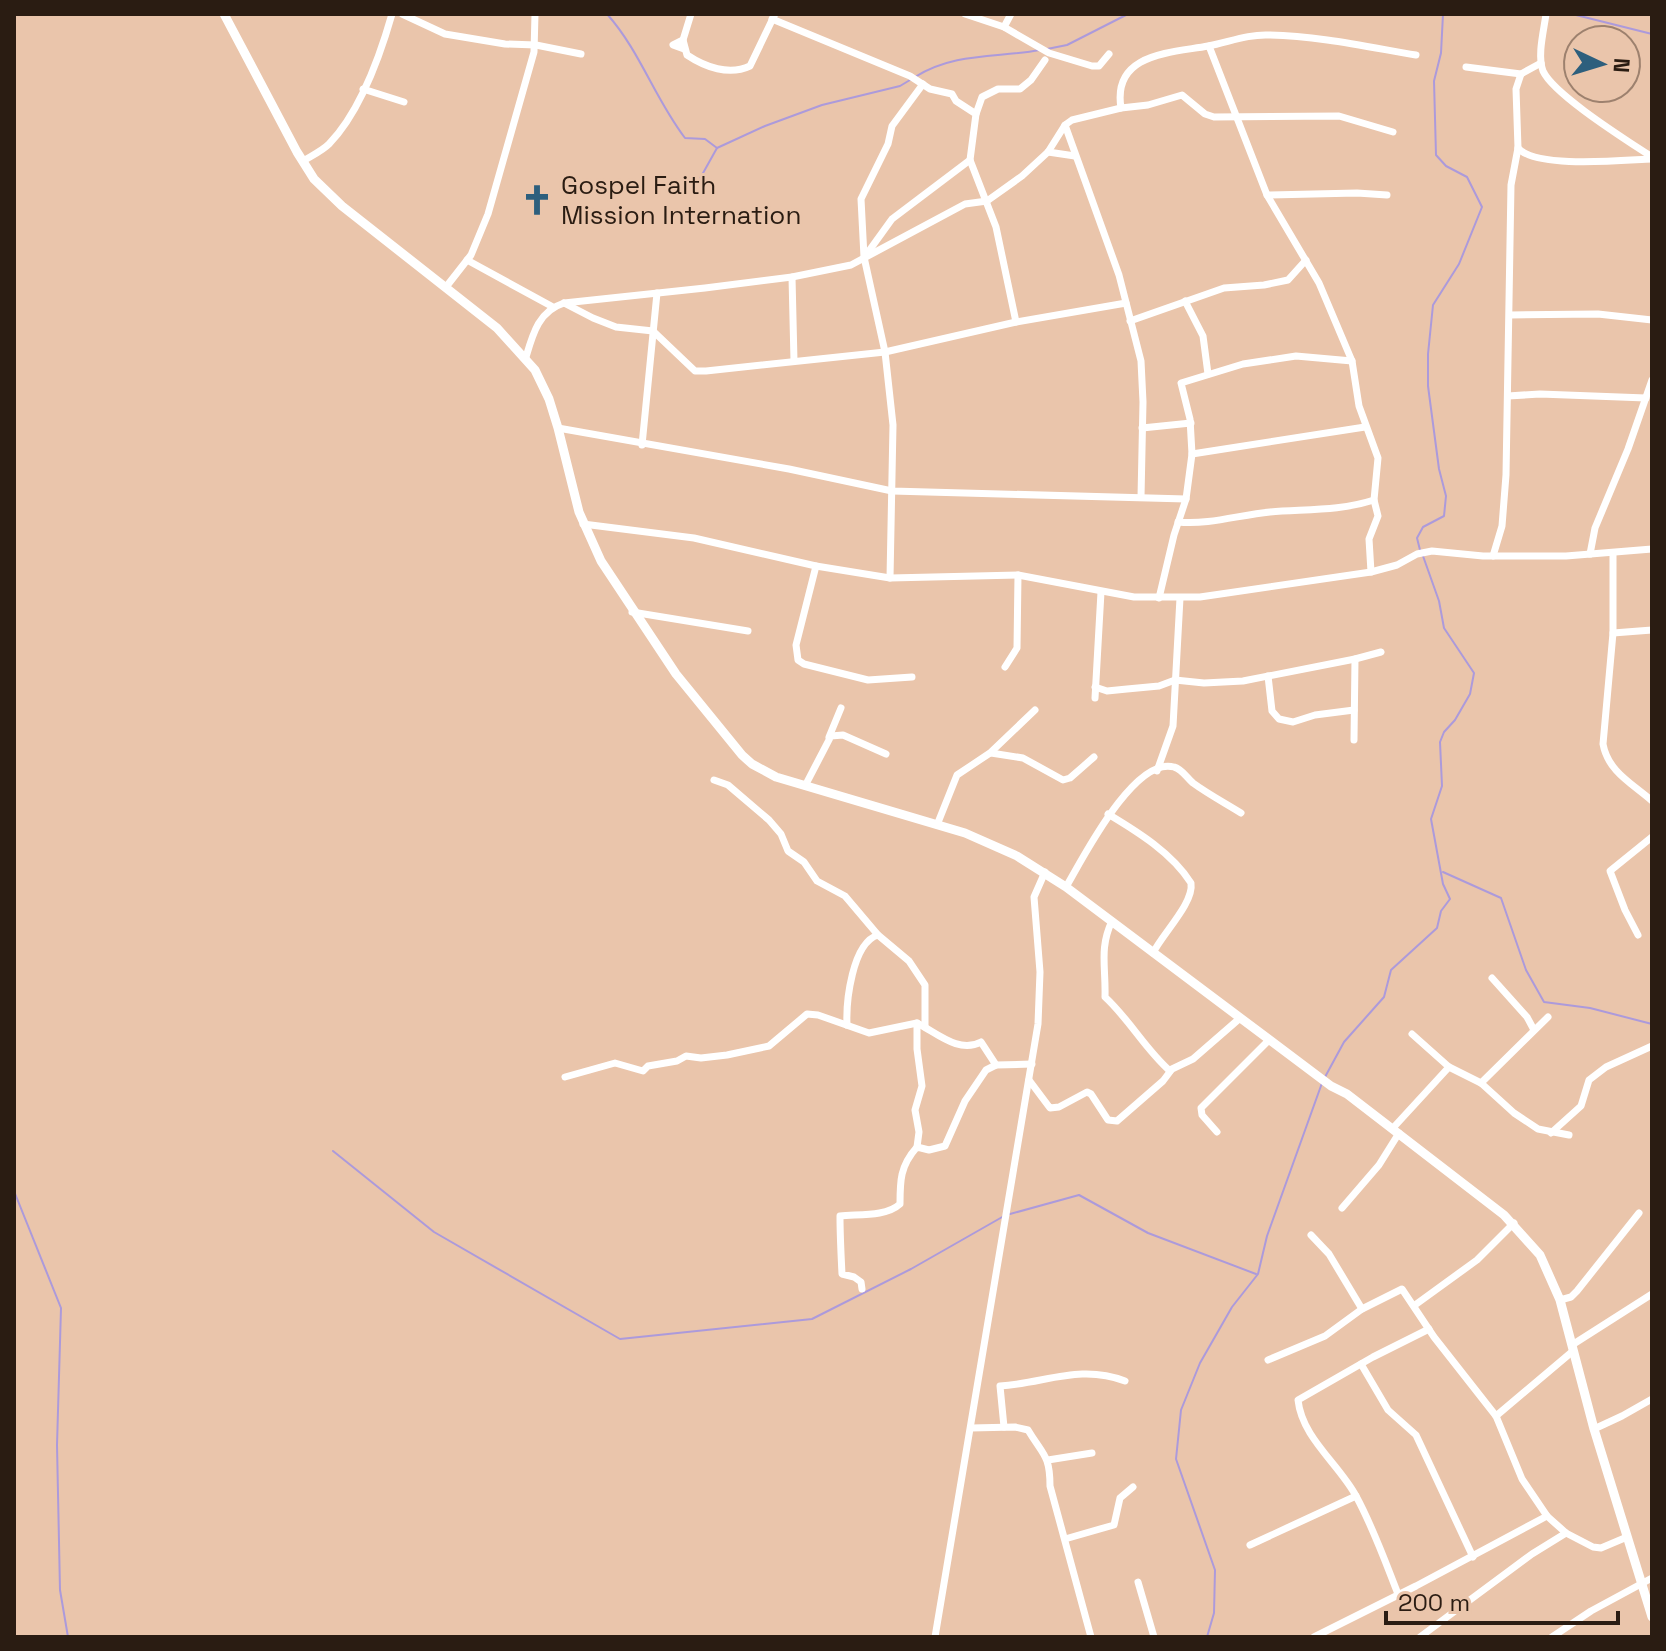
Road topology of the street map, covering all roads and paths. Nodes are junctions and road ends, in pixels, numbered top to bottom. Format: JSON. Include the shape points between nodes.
{"nodes":[{"id":1,"x":224,"y":14,"type":"edge"},
{"id":2,"x":392,"y":14,"type":"edge"},
{"id":3,"x":402,"y":14,"type":"edge"},
{"id":4,"x":535,"y":14,"type":"edge"},
{"id":5,"x":691,"y":14,"type":"edge"},
{"id":6,"x":965,"y":14,"type":"edge"},
{"id":7,"x":1011,"y":14,"type":"edge"},
{"id":8,"x":1546,"y":14,"type":"edge"},
{"id":9,"x":774,"y":16,"type":"edge"},
{"id":10,"x":1004,"y":27,"type":"junction"},
{"id":11,"x":536,"y":45,"type":"junction"},
{"id":12,"x":1209,"y":46,"type":"junction"},
{"id":13,"x":581,"y":54,"type":"dead end"},
{"id":14,"x":1109,"y":54,"type":"dead end"},
{"id":15,"x":1416,"y":55,"type":"dead end"},
{"id":16,"x":1045,"y":60,"type":"dead end"},
{"id":17,"x":1541,"y":63,"type":"junction"},
{"id":18,"x":1466,"y":67,"type":"dead end"},
{"id":19,"x":1521,"y":74,"type":"junction"},
{"id":20,"x":923,"y":84,"type":"junction"},
{"id":21,"x":363,"y":89,"type":"junction"},
{"id":22,"x":404,"y":102,"type":"dead end"},
{"id":23,"x":1121,"y":108,"type":"junction"},
{"id":24,"x":976,"y":114,"type":"junction"},
{"id":25,"x":1235,"y":118,"type":"junction"},
{"id":26,"x":1065,"y":125,"type":"junction"},
{"id":27,"x":1393,"y":132,"type":"dead end"},
{"id":28,"x":1518,"y":148,"type":"junction"},
{"id":29,"x":1048,"y":152,"type":"junction"},
{"id":30,"x":1075,"y":156,"type":"junction"},
{"id":31,"x":1652,"y":158,"type":"edge"},
{"id":32,"x":970,"y":160,"type":"junction"},
{"id":33,"x":303,"y":161,"type":"junction"},
{"id":34,"x":1267,"y":195,"type":"junction"},
{"id":35,"x":1387,"y":195,"type":"dead end"},
{"id":36,"x":987,"y":201,"type":"junction"},
{"id":37,"x":864,"y":257,"type":"junction"},
{"id":38,"x":467,"y":260,"type":"junction"},
{"id":39,"x":1306,"y":260,"type":"junction"},
{"id":40,"x":792,"y":277,"type":"junction"},
{"id":41,"x":446,"y":287,"type":"junction"},
{"id":42,"x":657,"y":293,"type":"junction"},
{"id":43,"x":1185,"y":301,"type":"junction"},
{"id":44,"x":564,"y":303,"type":"junction"},
{"id":45,"x":1126,"y":303,"type":"junction"},
{"id":46,"x":553,"y":307,"type":"junction"},
{"id":47,"x":1510,"y":315,"type":"junction"},
{"id":48,"x":1652,"y":320,"type":"edge"},
{"id":49,"x":1130,"y":321,"type":"junction"},
{"id":50,"x":1016,"y":322,"type":"junction"},
{"id":51,"x":653,"y":331,"type":"junction"},
{"id":52,"x":885,"y":352,"type":"junction"},
{"id":53,"x":526,"y":357,"type":"junction"},
{"id":54,"x":794,"y":361,"type":"junction"},
{"id":55,"x":1352,"y":361,"type":"junction"},
{"id":56,"x":1208,"y":374,"type":"junction"},
{"id":57,"x":1652,"y":383,"type":"edge"},
{"id":58,"x":1508,"y":396,"type":"junction"},
{"id":59,"x":1646,"y":398,"type":"junction"},
{"id":60,"x":1191,"y":423,"type":"junction"},
{"id":61,"x":1365,"y":427,"type":"junction"},
{"id":62,"x":558,"y":428,"type":"junction"},
{"id":63,"x":1142,"y":428,"type":"junction"},
{"id":64,"x":642,"y":445,"type":"junction"},
{"id":65,"x":1192,"y":454,"type":"junction"},
{"id":66,"x":892,"y":491,"type":"junction"},
{"id":67,"x":1141,"y":497,"type":"junction"},
{"id":68,"x":1186,"y":499,"type":"junction"},
{"id":69,"x":1374,"y":500,"type":"junction"},
{"id":70,"x":1178,"y":522,"type":"junction"},
{"id":71,"x":583,"y":524,"type":"junction"},
{"id":72,"x":1652,"y":549,"type":"edge"},
{"id":73,"x":1613,"y":553,"type":"junction"},
{"id":74,"x":1590,"y":554,"type":"junction"},
{"id":75,"x":1493,"y":556,"type":"junction"},
{"id":76,"x":816,"y":566,"type":"junction"},
{"id":77,"x":1371,"y":572,"type":"junction"},
{"id":78,"x":1018,"y":575,"type":"junction"},
{"id":79,"x":890,"y":578,"type":"junction"},
{"id":80,"x":1101,"y":592,"type":"junction"},
{"id":81,"x":1159,"y":598,"type":"junction"},
{"id":82,"x":1180,"y":598,"type":"junction"},
{"id":83,"x":632,"y":612,"type":"junction"},
{"id":84,"x":1652,"y":630,"type":"edge"},
{"id":85,"x":748,"y":631,"type":"dead end"},
{"id":86,"x":1613,"y":633,"type":"junction"},
{"id":87,"x":1381,"y":652,"type":"dead end"},
{"id":88,"x":1355,"y":659,"type":"junction"},
{"id":89,"x":1005,"y":667,"type":"dead end"},
{"id":90,"x":1268,"y":676,"type":"junction"},
{"id":91,"x":912,"y":677,"type":"dead end"},
{"id":92,"x":1175,"y":680,"type":"junction"},
{"id":93,"x":1095,"y":687,"type":"junction"},
{"id":94,"x":1095,"y":698,"type":"dead end"},
{"id":95,"x":841,"y":708,"type":"dead end"},
{"id":96,"x":1035,"y":710,"type":"dead end"},
{"id":97,"x":1354,"y":710,"type":"junction"},
{"id":98,"x":828,"y":739,"type":"junction"},
{"id":99,"x":1354,"y":740,"type":"dead end"},
{"id":100,"x":990,"y":753,"type":"junction"},
{"id":101,"x":886,"y":754,"type":"dead end"},
{"id":102,"x":1094,"y":757,"type":"dead end"},
{"id":103,"x":1157,"y":771,"type":"junction"},
{"id":104,"x":714,"y":780,"type":"dead end"},
{"id":105,"x":805,"y":786,"type":"junction"},
{"id":106,"x":1652,"y":801,"type":"edge"},
{"id":107,"x":1241,"y":813,"type":"dead end"},
{"id":108,"x":1108,"y":814,"type":"junction"},
{"id":109,"x":937,"y":825,"type":"junction"},
{"id":110,"x":1652,"y":837,"type":"edge"},
{"id":111,"x":1045,"y":872,"type":"junction"},
{"id":112,"x":1066,"y":887,"type":"junction"},
{"id":113,"x":1112,"y":921,"type":"junction"},
{"id":114,"x":878,"y":935,"type":"junction"},
{"id":115,"x":1638,"y":935,"type":"dead end"},
{"id":116,"x":1153,"y":953,"type":"junction"},
{"id":117,"x":1492,"y":978,"type":"dead end"},
{"id":118,"x":1548,"y":1017,"type":"dead end"},
{"id":119,"x":1239,"y":1019,"type":"junction"},
{"id":120,"x":847,"y":1025,"type":"junction"},
{"id":121,"x":921,"y":1025,"type":"junction"},
{"id":122,"x":1534,"y":1030,"type":"junction"},
{"id":123,"x":1412,"y":1034,"type":"dead end"},
{"id":124,"x":1269,"y":1040,"type":"junction"},
{"id":125,"x":1652,"y":1046,"type":"edge"},
{"id":126,"x":1032,"y":1064,"type":"junction"},
{"id":127,"x":996,"y":1065,"type":"junction"},
{"id":128,"x":1449,"y":1067,"type":"junction"},
{"id":129,"x":1170,"y":1071,"type":"junction"},
{"id":130,"x":565,"y":1077,"type":"dead end"},
{"id":131,"x":1029,"y":1080,"type":"junction"},
{"id":132,"x":1481,"y":1083,"type":"junction"},
{"id":133,"x":1396,"y":1131,"type":"junction"},
{"id":134,"x":1217,"y":1132,"type":"dead end"},
{"id":135,"x":1551,"y":1133,"type":"junction"},
{"id":136,"x":1569,"y":1135,"type":"dead end"},
{"id":137,"x":917,"y":1147,"type":"junction"},
{"id":138,"x":1342,"y":1208,"type":"dead end"},
{"id":139,"x":1639,"y":1213,"type":"dead end"},
{"id":140,"x":1514,"y":1223,"type":"junction"},
{"id":141,"x":1311,"y":1235,"type":"dead end"},
{"id":142,"x":862,"y":1289,"type":"dead end"},
{"id":143,"x":1652,"y":1294,"type":"edge"},
{"id":144,"x":1560,"y":1300,"type":"junction"},
{"id":145,"x":1415,"y":1305,"type":"junction"},
{"id":146,"x":1362,"y":1309,"type":"junction"},
{"id":147,"x":1429,"y":1329,"type":"junction"},
{"id":148,"x":1572,"y":1348,"type":"junction"},
{"id":149,"x":1268,"y":1360,"type":"dead end"},
{"id":150,"x":1361,"y":1364,"type":"junction"},
{"id":151,"x":1125,"y":1381,"type":"dead end"},
{"id":152,"x":1652,"y":1399,"type":"edge"},
{"id":153,"x":1496,"y":1416,"type":"junction"},
{"id":154,"x":1004,"y":1427,"type":"junction"},
{"id":155,"x":971,"y":1428,"type":"junction"},
{"id":156,"x":1594,"y":1429,"type":"junction"},
{"id":157,"x":1092,"y":1453,"type":"dead end"},
{"id":158,"x":1048,"y":1460,"type":"junction"},
{"id":159,"x":1133,"y":1487,"type":"dead end"},
{"id":160,"x":1356,"y":1496,"type":"junction"},
{"id":161,"x":1547,"y":1516,"type":"junction"},
{"id":162,"x":1566,"y":1533,"type":"junction"},
{"id":163,"x":1627,"y":1537,"type":"junction"},
{"id":164,"x":1065,"y":1539,"type":"junction"},
{"id":165,"x":1250,"y":1545,"type":"dead end"},
{"id":166,"x":1473,"y":1557,"type":"junction"},
{"id":167,"x":1652,"y":1578,"type":"edge"},
{"id":168,"x":1138,"y":1582,"type":"dead end"},
{"id":169,"x":1641,"y":1583,"type":"junction"},
{"id":170,"x":1398,"y":1594,"type":"junction"},
{"id":171,"x":1652,"y":1617,"type":"edge"},
{"id":172,"x":935,"y":1637,"type":"edge"},
{"id":173,"x":1091,"y":1637,"type":"edge"},
{"id":174,"x":1154,"y":1637,"type":"edge"},
{"id":175,"x":1314,"y":1637,"type":"edge"},
{"id":176,"x":1420,"y":1637,"type":"edge"},
{"id":177,"x":1552,"y":1637,"type":"edge"}],
"edges":[{"from":1,"to":33,"type":"main road"},
{"from":2,"to":21,"type":"street"},
{"from":3,"to":11,"type":"street","via":[[445,34]]},
{"from":4,"to":11,"type":"street"},
{"from":5,"to":9,"type":"street","via":[[687,55],[726,70],[750,66]]},
{"from":6,"to":10,"type":"street"},
{"from":7,"to":10,"type":"street"},
{"from":8,"to":17,"type":"street"},
{"from":9,"to":20,"type":"street"},
{"from":10,"to":14,"type":"street","via":[[1049,53],[1092,66],[1099,66]]},
{"from":11,"to":13,"type":"street"},
{"from":11,"to":38,"type":"street","via":[[488,214]]},
{"from":12,"to":15,"type":"street","via":[[1269,35]]},
{"from":12,"to":23,"type":"street","via":[[1144,59],[1121,87]]},
{"from":12,"to":25,"type":"street"},
{"from":16,"to":24,"type":"street","via":[[1020,89],[998,89],[982,97]]},
{"from":17,"to":19,"type":"street"},
{"from":17,"to":31,"type":"street","via":[[1551,81],[1581,108]]},
{"from":18,"to":19,"type":"street"},
{"from":19,"to":28,"type":"street","via":[[1516,89]]},
{"from":20,"to":24,"type":"street","via":[[952,94]]},
{"from":20,"to":37,"type":"street","via":[[892,126],[861,199]]},
{"from":21,"to":22,"type":"street"},
{"from":21,"to":33,"type":"street","via":[[328,145]]},
{"from":23,"to":25,"type":"street","via":[[1182,95],[1205,114]]},
{"from":23,"to":26,"type":"street"},
{"from":24,"to":32,"type":"street"},
{"from":25,"to":27,"type":"street","via":[[1339,116]]},
{"from":25,"to":34,"type":"street"},
{"from":26,"to":29,"type":"street"},
{"from":26,"to":30,"type":"street"},
{"from":28,"to":31,"type":"street","via":[[1529,156],[1574,162]]},
{"from":28,"to":47,"type":"street","via":[[1511,185]]},
{"from":29,"to":30,"type":"street"},
{"from":29,"to":36,"type":"street"},
{"from":30,"to":45,"type":"street"},
{"from":32,"to":36,"type":"street"},
{"from":32,"to":37,"type":"street","via":[[892,219]]},
{"from":33,"to":41,"type":"main road","via":[[342,206]]},
{"from":34,"to":35,"type":"street"},
{"from":34,"to":39,"type":"street"},
{"from":36,"to":37,"type":"street","via":[[965,204]]},
{"from":36,"to":50,"type":"street"},
{"from":37,"to":40,"type":"street","via":[[851,265]]},
{"from":37,"to":52,"type":"street"},
{"from":38,"to":41,"type":"street"},
{"from":38,"to":46,"type":"street"},
{"from":39,"to":43,"type":"street","via":[[1288,280],[1224,288]]},
{"from":39,"to":55,"type":"street"},
{"from":40,"to":42,"type":"street"},
{"from":40,"to":54,"type":"street"},
{"from":41,"to":53,"type":"main road"},
{"from":42,"to":44,"type":"street"},
{"from":42,"to":51,"type":"street"},
{"from":43,"to":49,"type":"street"},
{"from":43,"to":56,"type":"street","via":[[1203,336]]},
{"from":44,"to":46,"type":"street"},
{"from":44,"to":51,"type":"street","via":[[616,327]]},
{"from":45,"to":49,"type":"street"},
{"from":45,"to":50,"type":"street"},
{"from":46,"to":53,"type":"street","via":[[534,329]]},
{"from":47,"to":48,"type":"street","via":[[1598,314]]},
{"from":47,"to":58,"type":"street"},
{"from":49,"to":63,"type":"street","via":[[1143,374]]},
{"from":50,"to":52,"type":"street"},
{"from":51,"to":54,"type":"street","via":[[695,371]]},
{"from":51,"to":64,"type":"street"},
{"from":52,"to":54,"type":"street"},
{"from":52,"to":66,"type":"street","via":[[893,425]]},
{"from":53,"to":62,"type":"main road","via":[[543,384]]},
{"from":55,"to":56,"type":"street","via":[[1296,356]]},
{"from":55,"to":61,"type":"street"},
{"from":56,"to":60,"type":"street","via":[[1181,383]]},
{"from":57,"to":59,"type":"street"},
{"from":58,"to":59,"type":"street"},
{"from":58,"to":75,"type":"street","via":[[1502,526]]},
{"from":59,"to":74,"type":"street"},
{"from":60,"to":63,"type":"street"},
{"from":60,"to":65,"type":"street"},
{"from":61,"to":65,"type":"street"},
{"from":61,"to":69,"type":"street","via":[[1378,458]]},
{"from":62,"to":64,"type":"street"},
{"from":62,"to":71,"type":"main road"},
{"from":63,"to":67,"type":"street"},
{"from":64,"to":66,"type":"street"},
{"from":65,"to":68,"type":"street"},
{"from":66,"to":67,"type":"street"},
{"from":66,"to":79,"type":"street"},
{"from":67,"to":68,"type":"street"},
{"from":68,"to":70,"type":"street"},
{"from":69,"to":70,"type":"street"},
{"from":69,"to":77,"type":"street","via":[[1378,516],[1369,539]]},
{"from":70,"to":81,"type":"street"},
{"from":71,"to":76,"type":"street","via":[[694,538]]},
{"from":71,"to":83,"type":"main road"},
{"from":72,"to":73,"type":"street"},
{"from":73,"to":74,"type":"street"},
{"from":73,"to":86,"type":"street"},
{"from":74,"to":75,"type":"street"},
{"from":75,"to":77,"type":"street","via":[[1422,553]]},
{"from":76,"to":79,"type":"street"},
{"from":76,"to":91,"type":"street","via":[[796,645],[798,660],[858,678]]},
{"from":77,"to":82,"type":"street"},
{"from":78,"to":79,"type":"street"},
{"from":78,"to":80,"type":"street"},
{"from":78,"to":89,"type":"street","via":[[1017,648]]},
{"from":80,"to":81,"type":"street"},
{"from":80,"to":93,"type":"street"},
{"from":81,"to":82,"type":"street"},
{"from":82,"to":92,"type":"street"},
{"from":83,"to":85,"type":"street"},
{"from":83,"to":105,"type":"main road","via":[[742,755],[762,770]]},
{"from":84,"to":86,"type":"street"},
{"from":86,"to":106,"type":"street","via":[[1605,754],[1614,769]]},
{"from":87,"to":88,"type":"street"},
{"from":88,"to":90,"type":"street"},
{"from":88,"to":97,"type":"street"},
{"from":90,"to":92,"type":"street","via":[[1219,683]]},
{"from":90,"to":97,"type":"street","via":[[1272,711],[1279,719],[1293,722]]},
{"from":92,"to":93,"type":"street","via":[[1107,691]]},
{"from":92,"to":103,"type":"street","via":[[1173,726]]},
{"from":93,"to":94,"type":"street"},
{"from":95,"to":98,"type":"street"},
{"from":96,"to":100,"type":"street"},
{"from":97,"to":99,"type":"street"},
{"from":98,"to":101,"type":"street","via":[[843,735]]},
{"from":98,"to":105,"type":"street"},
{"from":100,"to":102,"type":"street","via":[[1023,758],[1063,780]]},
{"from":100,"to":109,"type":"street","via":[[957,775]]},
{"from":103,"to":107,"type":"street","via":[[1178,769]]},
{"from":103,"to":108,"type":"street","via":[[1144,777]]},
{"from":104,"to":114,"type":"street","via":[[728,785],[769,820],[788,851],[817,881],[845,896]]},
{"from":105,"to":109,"type":"main road"},
{"from":108,"to":112,"type":"street"},
{"from":108,"to":116,"type":"street","via":[[1147,839],[1191,883],[1189,899]]},
{"from":109,"to":111,"type":"main road","via":[[997,845]]},
{"from":110,"to":115,"type":"street","via":[[1610,871]]},
{"from":111,"to":112,"type":"main road"},
{"from":111,"to":126,"type":"street","via":[[1034,897],[1040,1005]]},
{"from":112,"to":113,"type":"main road"},
{"from":113,"to":116,"type":"main road"},
{"from":113,"to":129,"type":"street","via":[[1102,949],[1105,997]]},
{"from":114,"to":120,"type":"street","via":[[867,940],[856,960],[845,1002]]},
{"from":114,"to":121,"type":"street","via":[[909,961],[925,985]]},
{"from":116,"to":119,"type":"main road"},
{"from":117,"to":122,"type":"street"},
{"from":118,"to":122,"type":"street"},
{"from":119,"to":124,"type":"main road"},
{"from":119,"to":129,"type":"street","via":[[1193,1059]]},
{"from":120,"to":121,"type":"street","via":[[869,1033]]},
{"from":120,"to":130,"type":"street","via":[[807,1014],[769,1046],[714,1057],[686,1056],[643,1071],[615,1063]]},
{"from":121,"to":127,"type":"street","via":[[954,1044],[981,1042]]},
{"from":121,"to":137,"type":"street"},
{"from":122,"to":132,"type":"street"},
{"from":123,"to":128,"type":"street"},
{"from":124,"to":133,"type":"main road"},
{"from":124,"to":134,"type":"street","via":[[1201,1108]]},
{"from":125,"to":135,"type":"street","via":[[1589,1080],[1581,1106]]},
{"from":126,"to":127,"type":"street"},
{"from":126,"to":131,"type":"street"},
{"from":127,"to":137,"type":"street","via":[[986,1070],[965,1101],[945,1146]]},
{"from":128,"to":132,"type":"street"},
{"from":128,"to":133,"type":"street"},
{"from":129,"to":131,"type":"street","via":[[1113,1122],[1087,1092],[1050,1108]]},
{"from":131,"to":155,"type":"street"},
{"from":132,"to":135,"type":"street","via":[[1514,1113]]},
{"from":133,"to":138,"type":"street","via":[[1379,1165]]},
{"from":133,"to":140,"type":"main road"},
{"from":135,"to":136,"type":"street"},
{"from":137,"to":142,"type":"street","via":[[900,1174],[897,1207],[840,1216],[842,1274],[861,1282]]},
{"from":139,"to":144,"type":"street","via":[[1577,1291]]},
{"from":140,"to":144,"type":"main road","via":[[1540,1255]]},
{"from":140,"to":145,"type":"street","via":[[1477,1260]]},
{"from":141,"to":146,"type":"street","via":[[1329,1254]]},
{"from":143,"to":148,"type":"street"},
{"from":144,"to":148,"type":"main road"},
{"from":145,"to":146,"type":"street","via":[[1398,1289]]},
{"from":145,"to":147,"type":"street"},
{"from":146,"to":149,"type":"street","via":[[1325,1336]]},
{"from":147,"to":150,"type":"street"},
{"from":147,"to":153,"type":"street"},
{"from":148,"to":153,"type":"street"},
{"from":148,"to":156,"type":"main road"},
{"from":150,"to":160,"type":"street","via":[[1298,1400],[1311,1435]]},
{"from":150,"to":166,"type":"street","via":[[1388,1410],[1416,1435]]},
{"from":151,"to":154,"type":"street","via":[[1085,1372],[1000,1386]]},
{"from":152,"to":156,"type":"street"},
{"from":153,"to":161,"type":"street","via":[[1522,1479]]},
{"from":154,"to":155,"type":"street"},
{"from":154,"to":158,"type":"street","via":[[1028,1430]]},
{"from":155,"to":172,"type":"street"},
{"from":156,"to":163,"type":"main road"},
{"from":157,"to":158,"type":"street"},
{"from":158,"to":164,"type":"street"},
{"from":159,"to":164,"type":"street","via":[[1120,1498],[1114,1525]]},
{"from":160,"to":165,"type":"street"},
{"from":160,"to":170,"type":"street"},
{"from":161,"to":162,"type":"street"},
{"from":161,"to":166,"type":"street"},
{"from":162,"to":163,"type":"street","via":[[1601,1548]]},
{"from":162,"to":176,"type":"street"},
{"from":163,"to":169,"type":"main road"},
{"from":164,"to":173,"type":"street"},
{"from":166,"to":170,"type":"street"},
{"from":167,"to":169,"type":"street"},
{"from":168,"to":174,"type":"street"},
{"from":169,"to":171,"type":"main road"},
{"from":169,"to":177,"type":"street"},
{"from":170,"to":175,"type":"street"}]}
